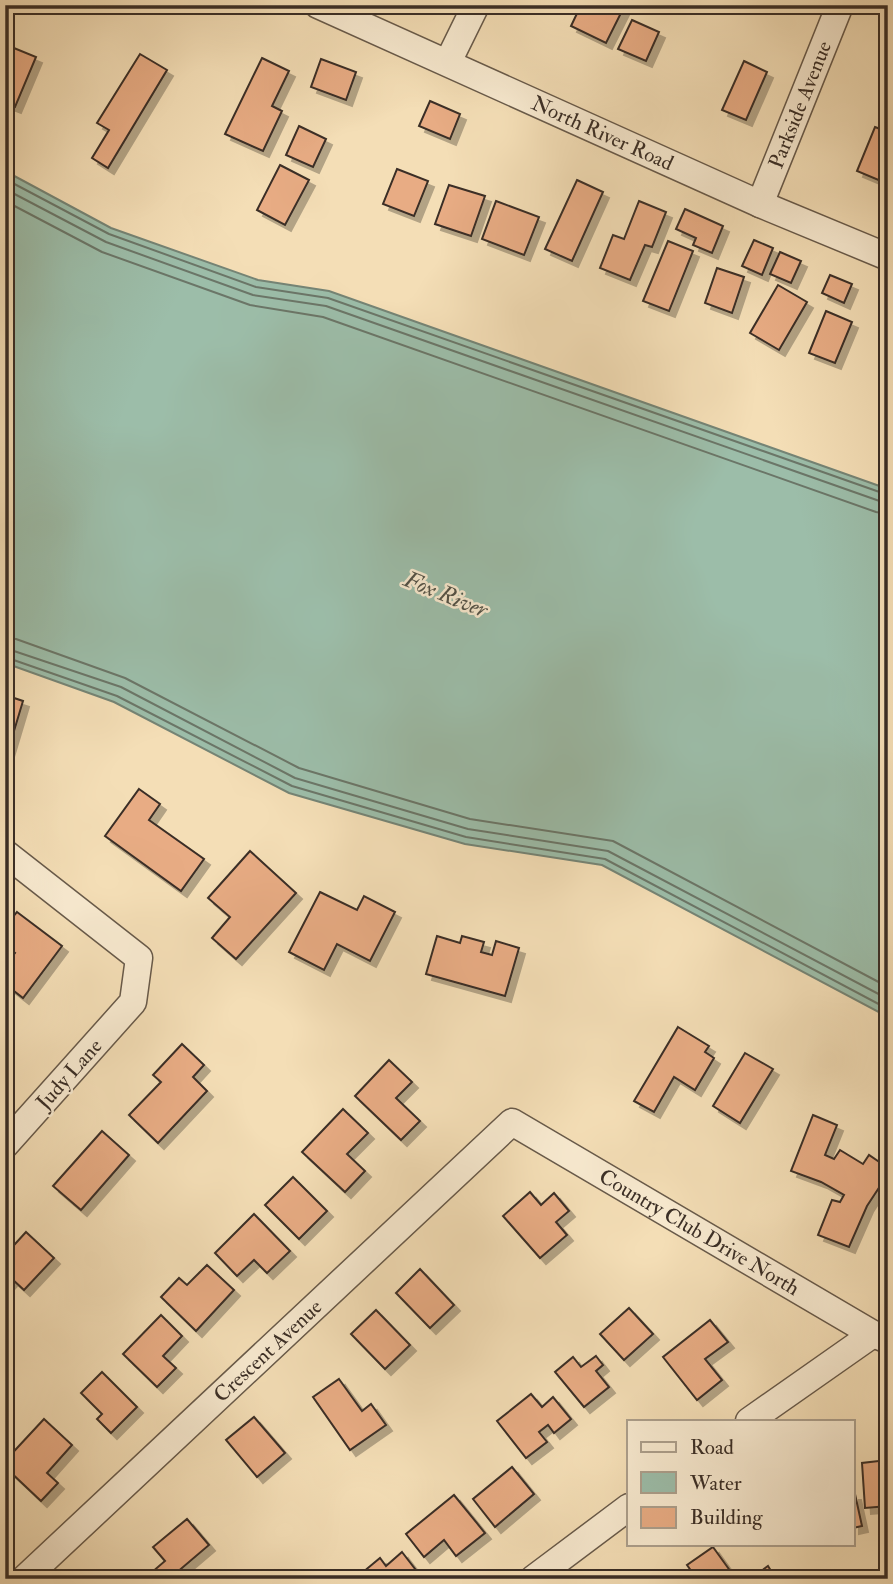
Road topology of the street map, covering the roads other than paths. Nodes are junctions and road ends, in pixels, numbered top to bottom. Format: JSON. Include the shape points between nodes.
{"nodes":[{"id":1,"x":318,"y":5,"type":"edge"},
{"id":2,"x":476,"y":5,"type":"edge"},
{"id":3,"x":840,"y":5,"type":"edge"},
{"id":4,"x":448,"y":62,"type":"junction"},
{"id":5,"x":760,"y":204,"type":"junction"},
{"id":6,"x":888,"y":257,"type":"edge"},
{"id":7,"x":5,"y":853,"type":"edge"},
{"id":8,"x":512,"y":1122,"type":"joint"},
{"id":9,"x":5,"y":1145,"type":"edge"},
{"id":10,"x":880,"y":1337,"type":"edge"},
{"id":11,"x":751,"y":1420,"type":"edge"},
{"id":12,"x":627,"y":1508,"type":"edge"},
{"id":13,"x":24,"y":1579,"type":"edge"},
{"id":14,"x":533,"y":1579,"type":"edge"}],
"edges":[{"from":1,"to":4,"type":"street","name":"North River Road"},
{"from":2,"to":4,"type":"street"},
{"from":3,"to":5,"type":"street","name":"Parkside Avenue"},
{"from":4,"to":5,"type":"street","name":"North River Road"},
{"from":5,"to":6,"type":"street","name":"North River Road"},
{"from":7,"to":9,"type":"street","name":"Judy Lane","via":[[139,958],[133,1002]]},
{"from":8,"to":10,"type":"street","name":"Country Club Drive North"},
{"from":8,"to":13,"type":"street","name":"Crescent Avenue"},
{"from":10,"to":11,"type":"street"},
{"from":12,"to":14,"type":"street"}]}
